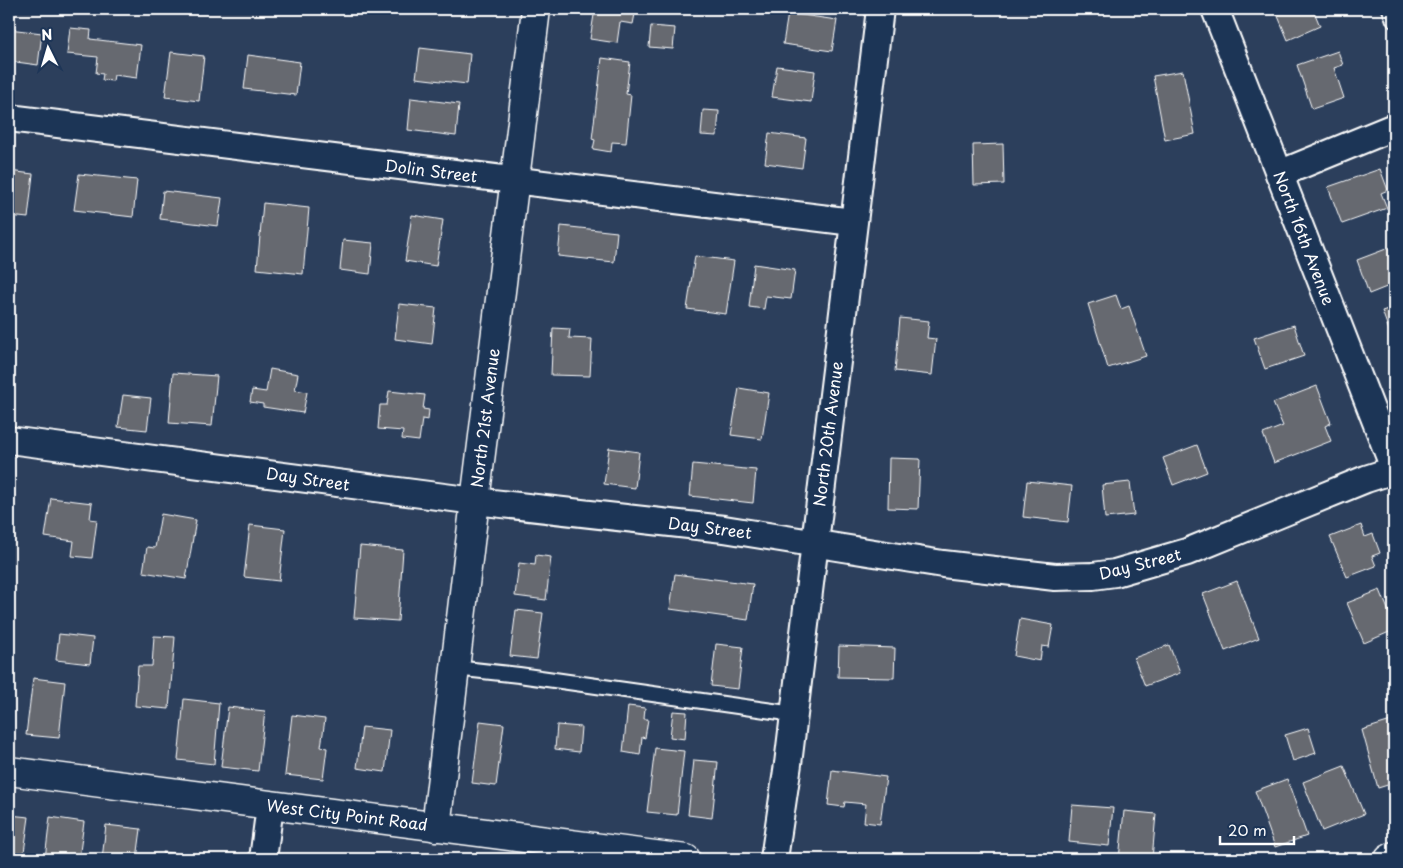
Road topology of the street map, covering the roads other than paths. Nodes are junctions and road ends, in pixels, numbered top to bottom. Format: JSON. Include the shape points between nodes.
{"nodes":[{"id":1,"x":536,"y":9,"type":"edge"},
{"id":2,"x":880,"y":9,"type":"edge"},
{"id":3,"x":1215,"y":9,"type":"edge"},
{"id":4,"x":1390,"y":9,"type":"edge"},
{"id":5,"x":1394,"y":20,"type":"edge"},
{"id":6,"x":9,"y":118,"type":"edge"},
{"id":7,"x":1394,"y":127,"type":"edge"},
{"id":8,"x":1278,"y":174,"type":"junction"},
{"id":9,"x":514,"y":182,"type":"junction"},
{"id":10,"x":853,"y":222,"type":"junction"},
{"id":11,"x":9,"y":440,"type":"edge"},
{"id":12,"x":1394,"y":469,"type":"edge"},
{"id":13,"x":475,"y":501,"type":"junction"},
{"id":14,"x":815,"y":543,"type":"junction"},
{"id":15,"x":455,"y":668,"type":"junction"},
{"id":16,"x":794,"y":714,"type":"junction"},
{"id":17,"x":9,"y":771,"type":"edge"},
{"id":18,"x":270,"y":806,"type":"junction"},
{"id":19,"x":436,"y":827,"type":"junction"},
{"id":20,"x":601,"y":854,"type":"edge"},
{"id":21,"x":1394,"y":856,"type":"edge"},
{"id":22,"x":263,"y":859,"type":"edge"},
{"id":23,"x":686,"y":859,"type":"edge"},
{"id":24,"x":774,"y":859,"type":"edge"},
{"id":25,"x":1389,"y":859,"type":"edge"}],
"edges":[{"from":1,"to":9,"type":"street","name":"North 21st Avenue"},
{"from":2,"to":10,"type":"street","name":"North 20th Avenue"},
{"from":3,"to":8,"type":"street","name":"North 16th Avenue"},
{"from":4,"to":5,"type":"lane"},
{"from":6,"to":9,"type":"street","name":"Dolin Street"},
{"from":7,"to":8,"type":"street"},
{"from":8,"to":12,"type":"street","name":"North 16th Avenue"},
{"from":9,"to":10,"type":"street","name":"Dolin Street"},
{"from":9,"to":13,"type":"street","name":"North 21st Avenue"},
{"from":10,"to":14,"type":"street","name":"North 20th Avenue"},
{"from":11,"to":13,"type":"street","name":"Day Street"},
{"from":12,"to":14,"type":"street","name":"Day Street","via":[[1187,552],[1115,573],[1093,576],[1054,577],[1008,572]]},
{"from":13,"to":14,"type":"street","name":"Day Street","via":[[724,529]]},
{"from":13,"to":15,"type":"street","name":"North 21st Avenue"},
{"from":14,"to":16,"type":"street","name":"North 20th Avenue"},
{"from":15,"to":16,"type":"lane"},
{"from":15,"to":19,"type":"street","name":"North 21st Avenue"},
{"from":16,"to":24,"type":"street","name":"North 20th Avenue"},
{"from":17,"to":18,"type":"street","name":"West City Point Road"},
{"from":18,"to":19,"type":"street","name":"West City Point Road"},
{"from":18,"to":22,"type":"street"},
{"from":19,"to":20,"type":"street","name":"West City Point Road"},
{"from":20,"to":23,"type":"street","name":"West City Point Road"},
{"from":21,"to":25,"type":"street"}]}
